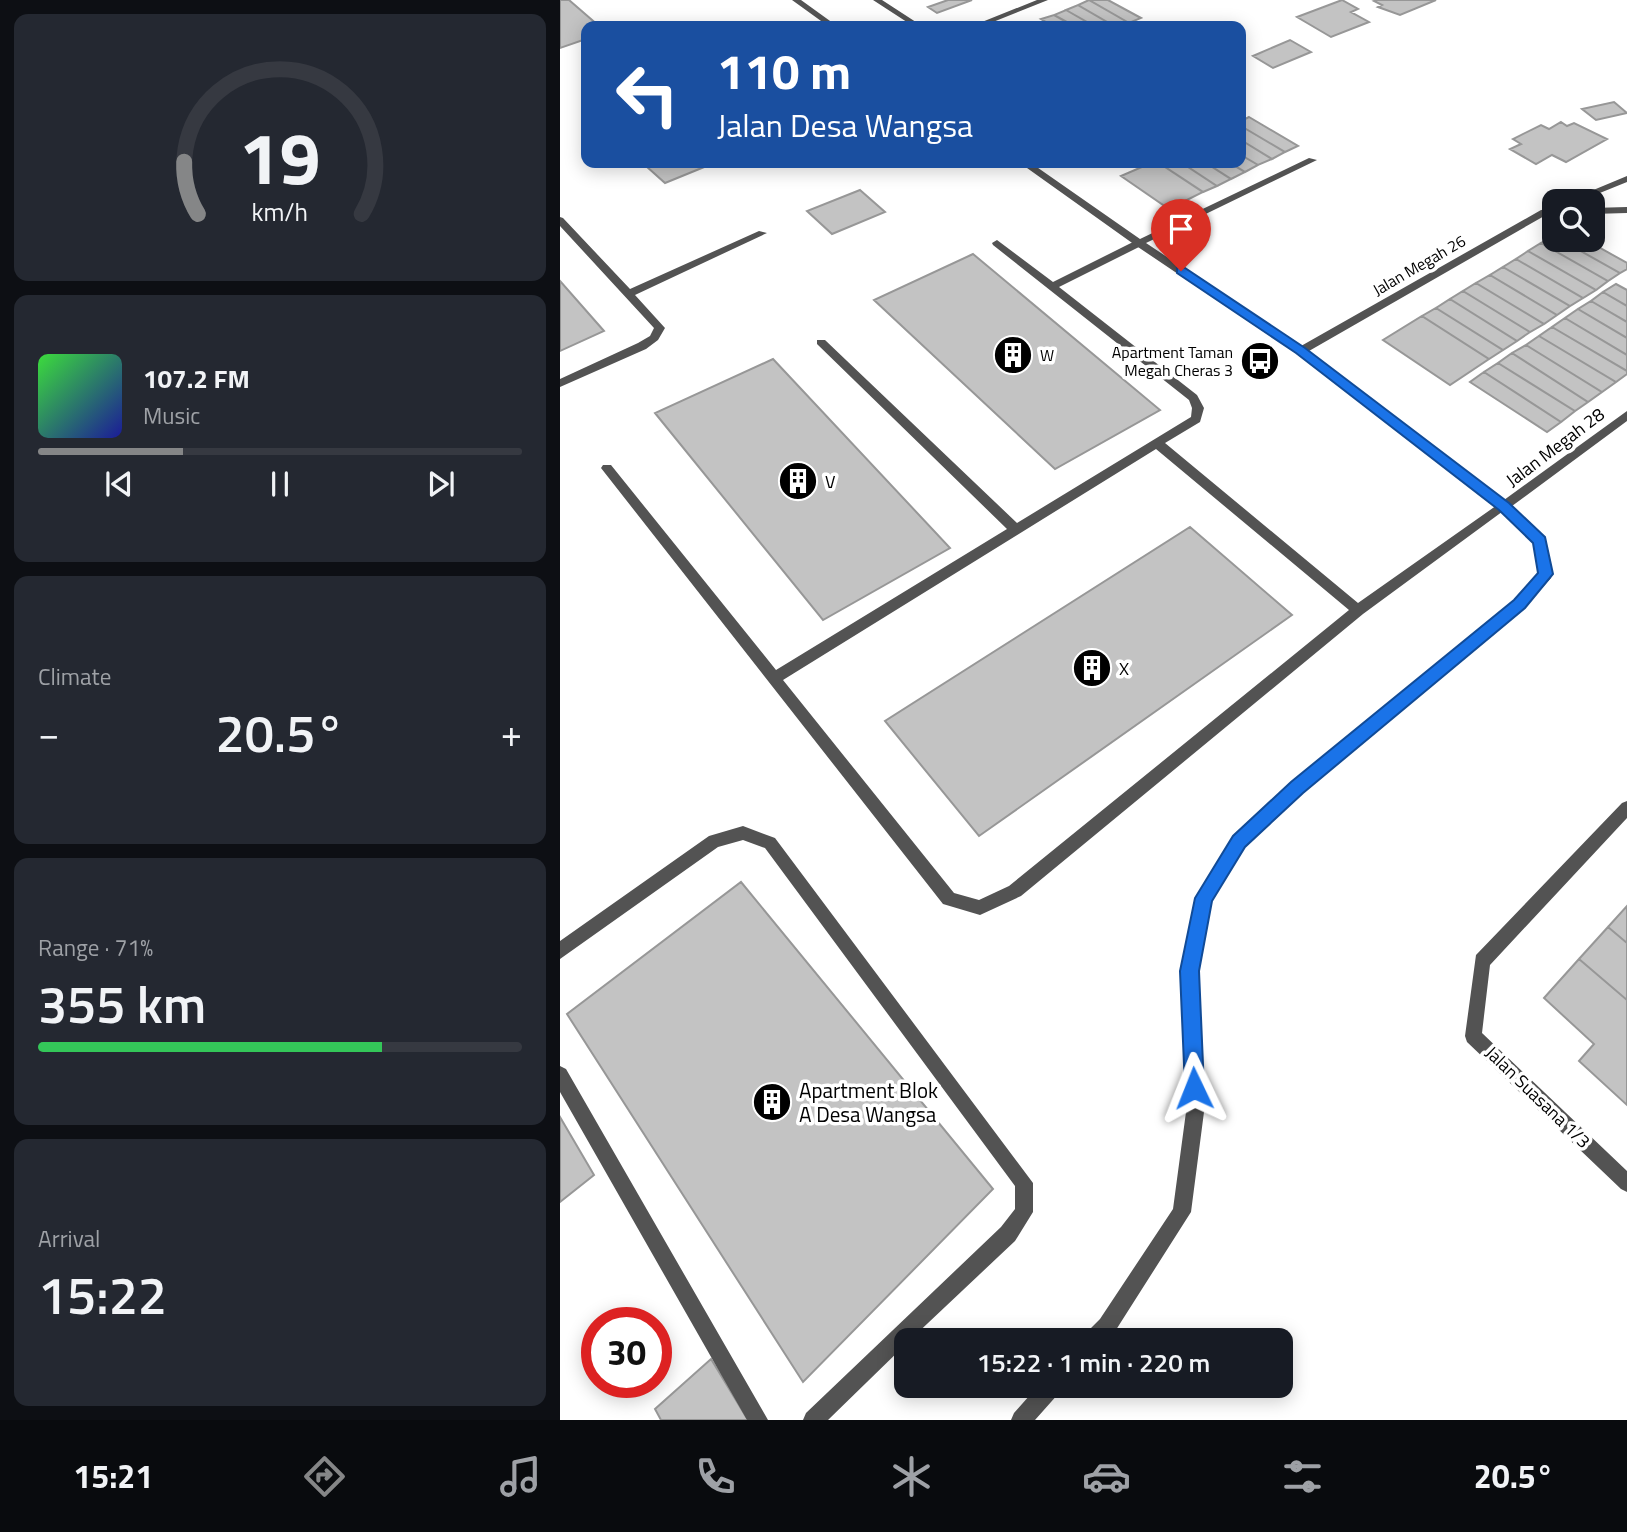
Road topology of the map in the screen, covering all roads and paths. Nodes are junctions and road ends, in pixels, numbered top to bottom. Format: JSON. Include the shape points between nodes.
{"nodes":[{"id":1,"x":796,"y":0,"type":"edge"},
{"id":2,"x":877,"y":0,"type":"edge"},
{"id":3,"x":1044,"y":0,"type":"edge"},
{"id":4,"x":827,"y":21,"type":"edge"},
{"id":5,"x":910,"y":21,"type":"edge"},
{"id":6,"x":989,"y":21,"type":"edge"},
{"id":7,"x":1312,"y":159,"type":"dead end"},
{"id":8,"x":1032,"y":168,"type":"edge"},
{"id":9,"x":1627,"y":178,"type":"edge"},
{"id":10,"x":1601,"y":189,"type":"edge"},
{"id":11,"x":1627,"y":210,"type":"edge"},
{"id":12,"x":1605,"y":211,"type":"edge"},
{"id":13,"x":1542,"y":216,"type":"edge"},
{"id":14,"x":560,"y":220,"type":"edge"},
{"id":15,"x":762,"y":233,"type":"dead end"},
{"id":16,"x":998,"y":243,"type":"dead end"},
{"id":17,"x":1139,"y":243,"type":"junction"},
{"id":18,"x":1053,"y":286,"type":"junction"},
{"id":19,"x":628,"y":294,"type":"junction"},
{"id":20,"x":821,"y":342,"type":"dead end"},
{"id":21,"x":1301,"y":351,"type":"junction"},
{"id":22,"x":560,"y":383,"type":"edge"},
{"id":23,"x":1627,"y":415,"type":"edge"},
{"id":24,"x":1158,"y":443,"type":"junction"},
{"id":25,"x":607,"y":468,"type":"dead end"},
{"id":26,"x":1504,"y":506,"type":"junction"},
{"id":27,"x":1017,"y":531,"type":"junction"},
{"id":28,"x":1358,"y":610,"type":"junction"},
{"id":29,"x":773,"y":679,"type":"junction"},
{"id":30,"x":1627,"y":808,"type":"edge"},
{"id":31,"x":560,"y":951,"type":"edge"},
{"id":32,"x":560,"y":1075,"type":"edge"},
{"id":33,"x":1627,"y":1183,"type":"edge"},
{"id":34,"x":1104,"y":1328,"type":"edge"},
{"id":35,"x":1041,"y":1398,"type":"edge"},
{"id":36,"x":758,"y":1420,"type":"edge"},
{"id":37,"x":813,"y":1420,"type":"edge"},
{"id":38,"x":1021,"y":1420,"type":"edge"}],
"edges":[{"from":1,"to":4,"type":"street"},
{"from":2,"to":5,"type":"street"},
{"from":3,"to":6,"type":"street"},
{"from":7,"to":17,"type":"street"},
{"from":8,"to":17,"type":"street"},
{"from":9,"to":10,"type":"street"},
{"from":11,"to":12,"type":"street"},
{"from":13,"to":21,"type":"street","name":"Jalan Megah 26"},
{"from":14,"to":19,"type":"street"},
{"from":15,"to":19,"type":"street"},
{"from":16,"to":18,"type":"street"},
{"from":17,"to":18,"type":"street"},
{"from":17,"to":21,"type":"street"},
{"from":18,"to":24,"type":"street","via":[[1193,398],[1198,408],[1196,419]]},
{"from":19,"to":22,"type":"street","via":[[660,328],[654,338]]},
{"from":20,"to":27,"type":"street"},
{"from":21,"to":26,"type":"street"},
{"from":23,"to":26,"type":"street","name":"Jalan Megah 28"},
{"from":24,"to":27,"type":"street"},
{"from":24,"to":28,"type":"street"},
{"from":25,"to":29,"type":"street","name":"Jalan Megah 28"},
{"from":26,"to":28,"type":"street","name":"Jalan Megah 28"},
{"from":26,"to":34,"type":"street","via":[[1539,541],[1546,574],[1520,604],[1297,787],[1239,842],[1204,898],[1189,971],[1195,1112],[1182,1212]]},
{"from":27,"to":29,"type":"street"},
{"from":28,"to":29,"type":"street","name":"Jalan Megah 28","via":[[1015,891],[980,908],[949,899]]},
{"from":30,"to":33,"type":"street","name":"Jalan Suasana 1/3","via":[[1482,961],[1473,1036]]},
{"from":31,"to":37,"type":"street","via":[[714,841],[743,833],[770,843],[1024,1183],[1024,1212],[1008,1234]]},
{"from":32,"to":36,"type":"street"},
{"from":35,"to":38,"type":"street"}]}
